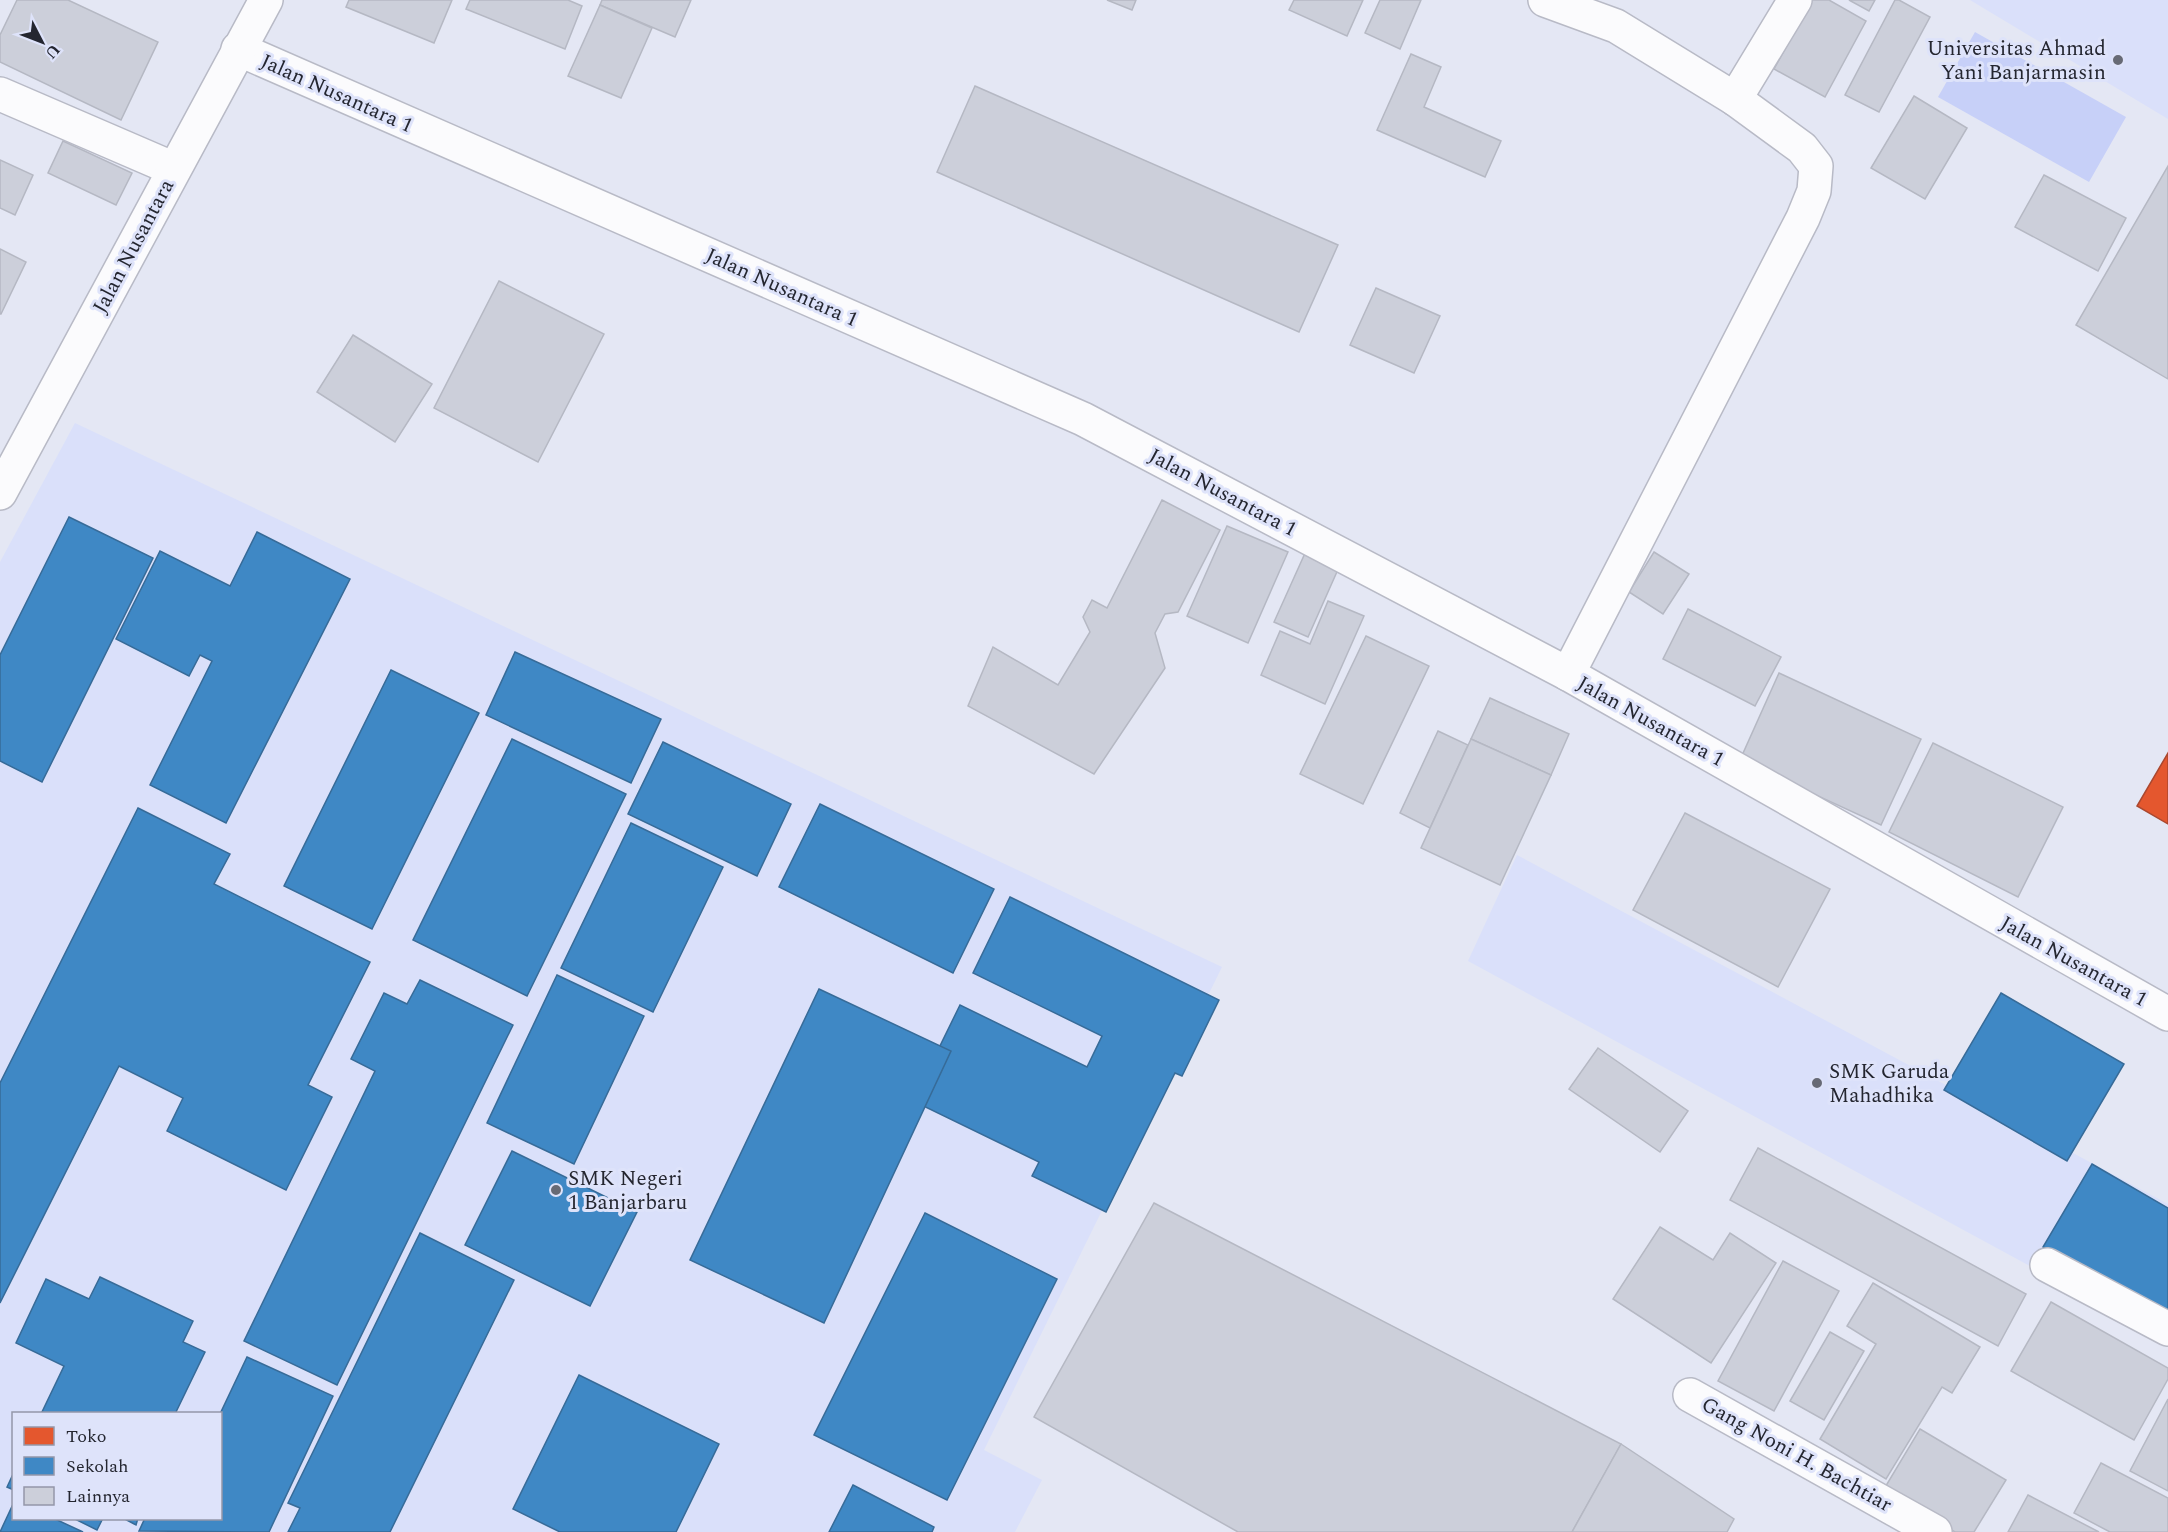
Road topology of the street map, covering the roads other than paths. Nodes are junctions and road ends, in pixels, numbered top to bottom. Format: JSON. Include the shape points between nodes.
{"nodes":[{"id":1,"x":266,"y":0,"type":"edge"},
{"id":2,"x":1545,"y":0,"type":"edge"},
{"id":3,"x":1795,"y":0,"type":"edge"},
{"id":4,"x":238,"y":49,"type":"junction"},
{"id":5,"x":0,"y":93,"type":"edge"},
{"id":6,"x":1735,"y":99,"type":"junction"},
{"id":7,"x":174,"y":169,"type":"junction"},
{"id":8,"x":2,"y":485,"type":"edge"},
{"id":9,"x":1568,"y":674,"type":"junction"},
{"id":10,"x":2168,"y":1014,"type":"edge"},
{"id":11,"x":2047,"y":1265,"type":"dead end"},
{"id":12,"x":2168,"y":1329,"type":"edge"},
{"id":13,"x":1690,"y":1395,"type":"dead end"},
{"id":14,"x":1935,"y":1532,"type":"edge"}],
"edges":[{"from":1,"to":4,"type":"street","name":"Jalan Nusantara"},
{"from":2,"to":6,"type":"street","via":[[1616,26]]},
{"from":3,"to":6,"type":"street"},
{"from":4,"to":7,"type":"street","name":"Jalan Nusantara"},
{"from":4,"to":9,"type":"street","name":"Jalan Nusantara 1","via":[[1083,419]]},
{"from":5,"to":7,"type":"street"},
{"from":6,"to":9,"type":"street","via":[[1802,148],[1816,166],[1814,191]]},
{"from":7,"to":8,"type":"street","name":"Jalan Nusantara"},
{"from":9,"to":10,"type":"street","name":"Jalan Nusantara 1"},
{"from":11,"to":12,"type":"street"},
{"from":13,"to":14,"type":"street","name":"Gang Noni H. Bachtiar"}]}
